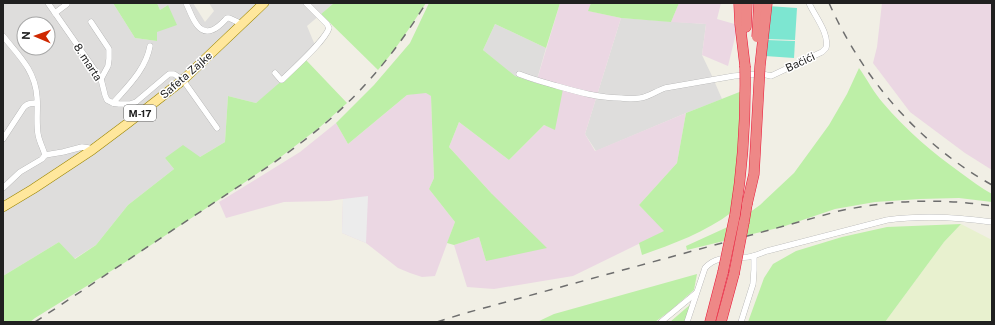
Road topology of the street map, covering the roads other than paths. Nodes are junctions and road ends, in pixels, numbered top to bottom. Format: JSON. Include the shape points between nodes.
{"nodes":[{"id":1,"x":48,"y":3,"type":"edge"},
{"id":2,"x":67,"y":3,"type":"edge"},
{"id":3,"x":186,"y":3,"type":"edge"},
{"id":4,"x":264,"y":3,"type":"edge"},
{"id":5,"x":306,"y":3,"type":"edge"},
{"id":6,"x":739,"y":3,"type":"edge"},
{"id":7,"x":747,"y":3,"type":"edge"},
{"id":8,"x":759,"y":3,"type":"edge"},
{"id":9,"x":767,"y":3,"type":"edge"},
{"id":10,"x":809,"y":3,"type":"edge"},
{"id":11,"x":55,"y":13,"type":"junction"},
{"id":12,"x":91,"y":22,"type":"dead end"},
{"id":13,"x":242,"y":24,"type":"junction"},
{"id":14,"x":3,"y":36,"type":"edge"},
{"id":15,"x":150,"y":46,"type":"dead end"},
{"id":16,"x":745,"y":66,"type":"junction"},
{"id":17,"x":275,"y":73,"type":"dead end"},
{"id":18,"x":519,"y":74,"type":"dead end"},
{"id":19,"x":101,"y":78,"type":"junction"},
{"id":20,"x":183,"y":80,"type":"junction"},
{"id":21,"x":37,"y":103,"type":"junction"},
{"id":22,"x":113,"y":103,"type":"junction"},
{"id":23,"x":217,"y":128,"type":"dead end"},
{"id":24,"x":3,"y":139,"type":"edge"},
{"id":25,"x":92,"y":150,"type":"junction"},
{"id":26,"x":45,"y":155,"type":"junction"},
{"id":27,"x":3,"y":188,"type":"edge"},
{"id":28,"x":747,"y":204,"type":"junction"},
{"id":29,"x":3,"y":207,"type":"edge"},
{"id":30,"x":992,"y":222,"type":"edge"},
{"id":31,"x":754,"y":256,"type":"junction"},
{"id":32,"x":696,"y":293,"type":"junction"},
{"id":33,"x":661,"y":322,"type":"edge"},
{"id":34,"x":687,"y":322,"type":"edge"},
{"id":35,"x":710,"y":322,"type":"edge"},
{"id":36,"x":720,"y":322,"type":"edge"},
{"id":37,"x":742,"y":322,"type":"edge"}],
"edges":[{"from":1,"to":11,"type":"street","name":"8. marta"},
{"from":2,"to":11,"type":"street"},
{"from":3,"to":13,"type":"street","via":[[202,30],[213,30],[227,18]]},
{"from":4,"to":13,"type":"main road","name":"Safeta Zajke","number":"M-17"},
{"from":5,"to":17,"type":"street","via":[[329,28],[320,42],[282,80]]},
{"from":6,"to":16,"type":"highway"},
{"from":7,"to":16,"type":"highway"},
{"from":8,"to":28,"type":"highway","bridge":true},
{"from":9,"to":28,"type":"highway","bridge":true,"via":[[760,66],[754,174]]},
{"from":10,"to":18,"type":"street","name":"Bačići","via":[[827,40],[826,48],[771,76],[734,76],[665,88],[648,96],[631,99],[602,97],[574,91]]},
{"from":11,"to":19,"type":"street","name":"8. marta"},
{"from":12,"to":19,"type":"street","via":[[110,55],[108,66]]},
{"from":13,"to":20,"type":"main road","name":"Safeta Zajke","number":"M-17"},
{"from":14,"to":21,"type":"street","via":[[34,78]]},
{"from":15,"to":22,"type":"street","via":[[137,75]]},
{"from":16,"to":35,"type":"highway","bridge":true,"via":[[740,182],[723,272]]},
{"from":19,"to":22,"type":"street","name":"8. marta","via":[[104,95]]},
{"from":20,"to":22,"type":"street","via":[[176,74],[170,74],[136,102]]},
{"from":20,"to":23,"type":"street"},
{"from":20,"to":25,"type":"main road","name":"Safeta Zajke","number":"M-17"},
{"from":21,"to":24,"type":"street","via":[[30,103],[24,107]]},
{"from":21,"to":26,"type":"street","via":[[38,134]]},
{"from":25,"to":26,"type":"street","via":[[82,147]]},
{"from":25,"to":29,"type":"main road","name":"Safeta Zajke","number":"M-17"},
{"from":26,"to":27,"type":"street","via":[[20,172]]},
{"from":28,"to":36,"type":"highway","bridge":true,"via":[[740,249]]},
{"from":30,"to":31,"type":"street","via":[[958,218],[906,217]]},
{"from":31,"to":32,"type":"street","via":[[723,258],[708,264]]},
{"from":31,"to":37,"type":"street","via":[[753,284]]},
{"from":32,"to":33,"type":"street"},
{"from":32,"to":34,"type":"street"}]}
